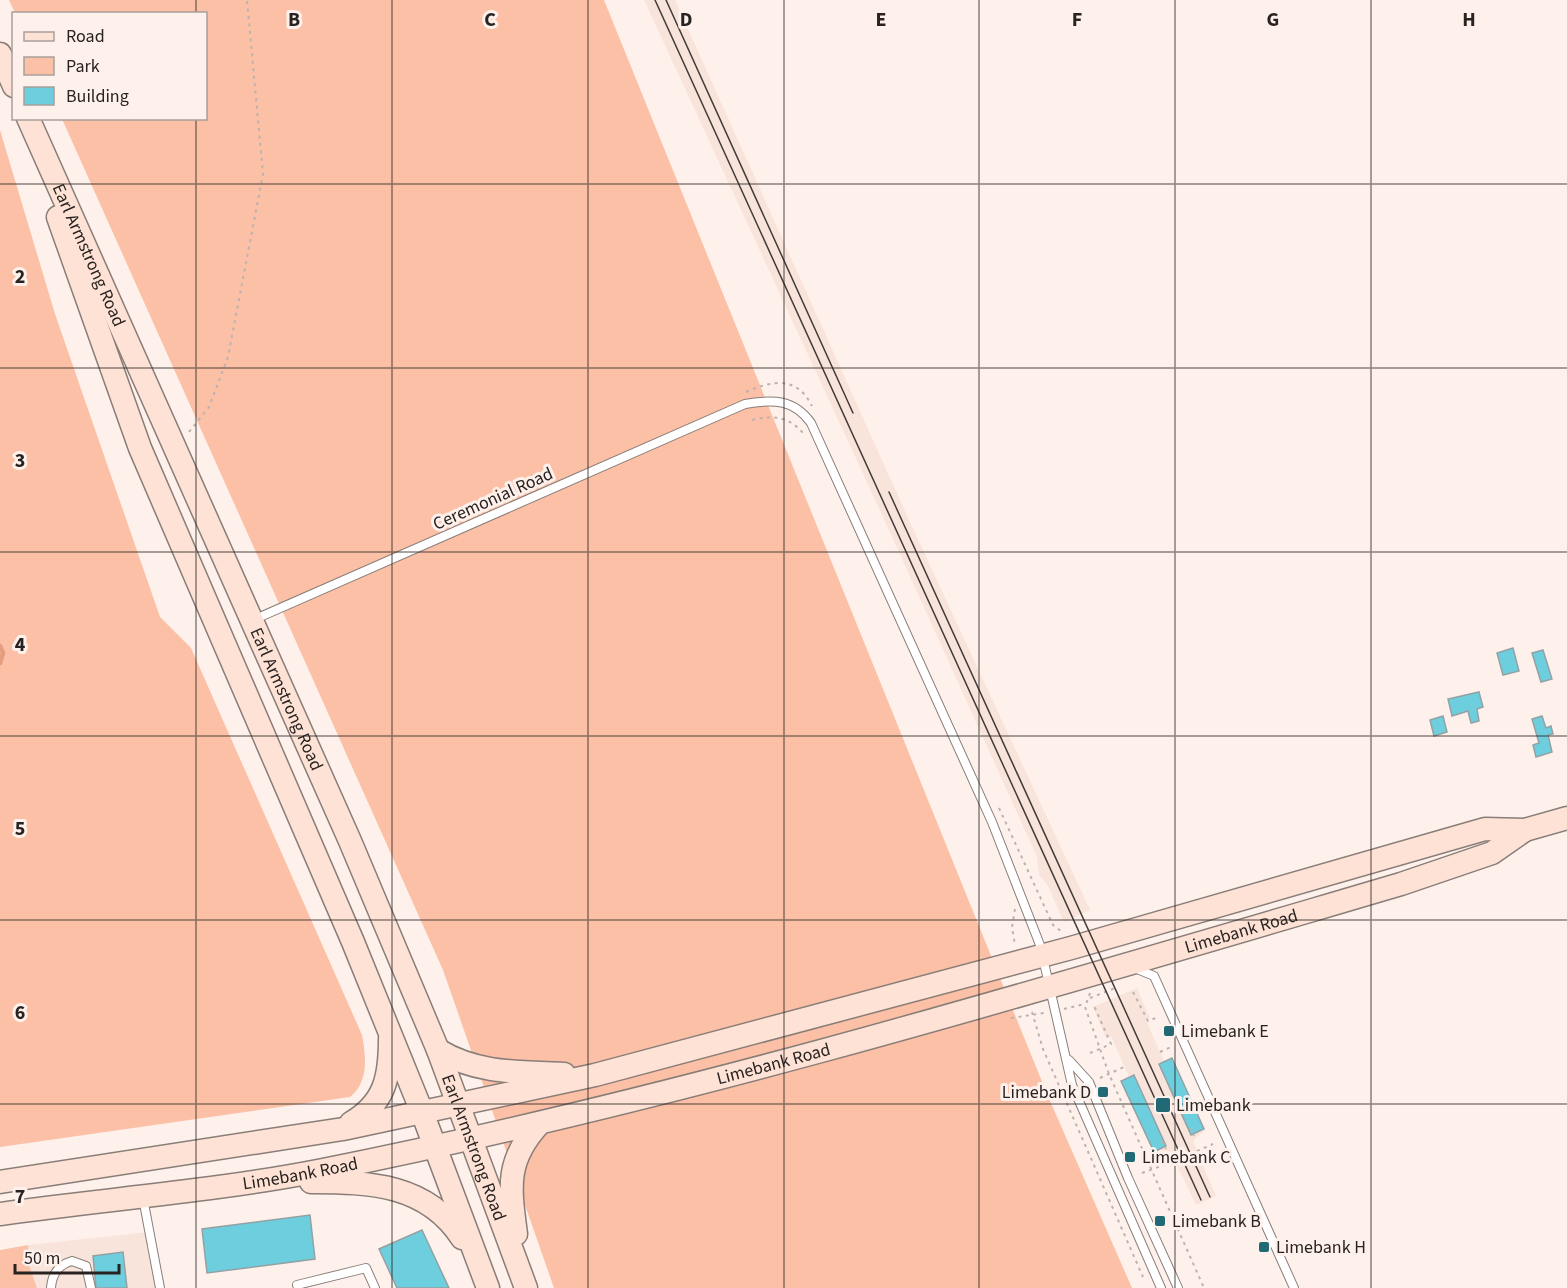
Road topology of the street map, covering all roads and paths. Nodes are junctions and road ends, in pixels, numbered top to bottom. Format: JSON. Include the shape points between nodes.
{"nodes":[{"id":1,"x":247,"y":0,"type":"edge"},
{"id":2,"x":0,"y":54,"type":"edge"},
{"id":3,"x":12,"y":81,"type":"edge"},
{"id":4,"x":27,"y":120,"type":"edge"},
{"id":5,"x":27,"y":120,"type":"edge"},
{"id":6,"x":752,"y":420,"type":"dead end"},
{"id":7,"x":803,"y":433,"type":"dead end"},
{"id":8,"x":172,"y":444,"type":"junction"},
{"id":9,"x":252,"y":621,"type":"junction"},
{"id":10,"x":1567,"y":818,"type":"edge"},
{"id":11,"x":1525,"y":830,"type":"junction"},
{"id":12,"x":1014,"y":902,"type":"dead end"},
{"id":13,"x":1017,"y":952,"type":"dead end"},
{"id":14,"x":1043,"y":955,"type":"junction"},
{"id":15,"x":1113,"y":967,"type":"junction"},
{"id":16,"x":1050,"y":986,"type":"junction"},
{"id":17,"x":1133,"y":992,"type":"dead end"},
{"id":18,"x":1090,"y":993,"type":"dead end"},
{"id":19,"x":1085,"y":1004,"type":"junction"},
{"id":20,"x":1079,"y":1005,"type":"dead end"},
{"id":21,"x":1097,"y":1007,"type":"dead end"},
{"id":22,"x":1158,"y":1017,"type":"dead end"},
{"id":23,"x":1035,"y":1021,"type":"dead end"},
{"id":24,"x":390,"y":1032,"type":"junction"},
{"id":25,"x":1171,"y":1047,"type":"dead end"},
{"id":26,"x":1100,"y":1048,"type":"junction"},
{"id":27,"x":438,"y":1050,"type":"junction"},
{"id":28,"x":1160,"y":1052,"type":"dead end"},
{"id":29,"x":1090,"y":1053,"type":"dead end"},
{"id":30,"x":1069,"y":1060,"type":"junction"},
{"id":31,"x":1124,"y":1067,"type":"dead end"},
{"id":32,"x":1108,"y":1074,"type":"junction"},
{"id":33,"x":595,"y":1075,"type":"junction"},
{"id":34,"x":1100,"y":1078,"type":"dead end"},
{"id":35,"x":458,"y":1105,"type":"junction"},
{"id":36,"x":422,"y":1112,"type":"junction"},
{"id":37,"x":539,"y":1124,"type":"junction"},
{"id":38,"x":1191,"y":1128,"type":"dead end"},
{"id":39,"x":343,"y":1129,"type":"junction"},
{"id":40,"x":1194,"y":1136,"type":"dead end"},
{"id":41,"x":471,"y":1139,"type":"junction"},
{"id":42,"x":1162,"y":1141,"type":"dead end"},
{"id":43,"x":1213,"y":1144,"type":"dead end"},
{"id":44,"x":435,"y":1146,"type":"junction"},
{"id":45,"x":1166,"y":1149,"type":"dead end"},
{"id":46,"x":1197,"y":1151,"type":"dead end"},
{"id":47,"x":1175,"y":1161,"type":"dead end"},
{"id":48,"x":1152,"y":1169,"type":"junction"},
{"id":49,"x":1142,"y":1173,"type":"dead end"},
{"id":50,"x":0,"y":1182,"type":"edge"},
{"id":51,"x":246,"y":1183,"type":"junction"},
{"id":52,"x":143,"y":1195,"type":"junction"},
{"id":53,"x":0,"y":1214,"type":"edge"},
{"id":54,"x":1143,"y":1277,"type":"dead end"},
{"id":55,"x":485,"y":1279,"type":"edge"},
{"id":56,"x":523,"y":1279,"type":"edge"},
{"id":57,"x":297,"y":1285,"type":"dead end"},
{"id":58,"x":51,"y":1288,"type":"edge"},
{"id":59,"x":92,"y":1288,"type":"edge"},
{"id":60,"x":160,"y":1288,"type":"edge"},
{"id":61,"x":375,"y":1288,"type":"edge"},
{"id":62,"x":1161,"y":1288,"type":"edge"},
{"id":63,"x":1178,"y":1288,"type":"edge"},
{"id":64,"x":1204,"y":1288,"type":"edge"},
{"id":65,"x":1294,"y":1288,"type":"edge"}],
"edges":[{"from":1,"to":8,"type":"path","via":[[263,174],[228,357],[209,407],[195,427]]},
{"from":2,"to":3,"type":"main road"},
{"from":4,"to":8,"type":"main road","name":"Earl Armstrong Road"},
{"from":5,"to":24,"type":"main road","name":"Earl Armstrong Road","via":[[132,427]]},
{"from":6,"to":7,"type":"path","via":[[778,418],[796,425]]},
{"from":8,"to":9,"type":"main road","name":"Earl Armstrong Road"},
{"from":9,"to":14,"type":"lane","name":"Ceremonial Road","via":[[745,404],[765,400],[787,402],[812,423],[992,822]]},
{"from":9,"to":27,"type":"main road","name":"Earl Armstrong Road"},
{"from":10,"to":11,"type":"main road","name":"Limebank Road"},
{"from":11,"to":14,"type":"main road","name":"Limebank Road","via":[[1485,829]]},
{"from":11,"to":15,"type":"main road","name":"Limebank Road","via":[[1492,853],[1412,880]]},
{"from":12,"to":13,"type":"path","via":[[1012,927]]},
{"from":14,"to":16,"type":"lane","name":"Ceremonial Road"},
{"from":14,"to":33,"type":"main road","name":"Limebank Road"},
{"from":15,"to":16,"type":"main road","name":"Limebank Road"},
{"from":15,"to":65,"type":"lane","via":[[1136,968],[1154,976]]},
{"from":16,"to":30,"type":"lane","name":"Ceremonial Road"},
{"from":16,"to":37,"type":"main road","name":"Limebank Road","via":[[799,1058]]},
{"from":17,"to":22,"type":"path","via":[[1148,1021]]},
{"from":18,"to":19,"type":"path"},
{"from":19,"to":20,"type":"path"},
{"from":19,"to":26,"type":"path"},
{"from":21,"to":26,"type":"path","via":[[1111,1044]]},
{"from":23,"to":54,"type":"path","via":[[1058,1085]]},
{"from":24,"to":36,"type":"main road","name":"Earl Armstrong Road"},
{"from":24,"to":39,"type":"main road","via":[[389,1064],[382,1094],[366,1115]]},
{"from":25,"to":28,"type":"path"},
{"from":26,"to":29,"type":"path"},
{"from":26,"to":32,"type":"path"},
{"from":27,"to":33,"type":"main road","via":[[482,1068]]},
{"from":27,"to":35,"type":"main road","name":"Earl Armstrong Road"},
{"from":30,"to":62,"type":"lane","name":"Ceremonial Road","via":[[1072,1085]]},
{"from":30,"to":63,"type":"lane","via":[[1089,1082]]},
{"from":31,"to":32,"type":"path"},
{"from":32,"to":34,"type":"path"},
{"from":32,"to":48,"type":"path"},
{"from":33,"to":35,"type":"main road","name":"Limebank Road"},
{"from":35,"to":36,"type":"main road","name":"Limebank Road"},
{"from":35,"to":41,"type":"main road","name":"Earl Armstrong Road"},
{"from":36,"to":39,"type":"main road","name":"Limebank Road"},
{"from":36,"to":44,"type":"main road","name":"Earl Armstrong Road"},
{"from":37,"to":41,"type":"main road","name":"Limebank Road"},
{"from":37,"to":56,"type":"main road","via":[[518,1151],[512,1171],[512,1205]]},
{"from":38,"to":40,"type":"path"},
{"from":39,"to":50,"type":"main road","name":"Limebank Road"},
{"from":41,"to":44,"type":"main road","name":"Limebank Road"},
{"from":41,"to":56,"type":"main road","name":"Earl Armstrong Road"},
{"from":42,"to":45,"type":"path"},
{"from":43,"to":46,"type":"path"},
{"from":44,"to":51,"type":"main road","name":"Limebank Road"},
{"from":44,"to":55,"type":"main road","name":"Earl Armstrong Road"},
{"from":47,"to":48,"type":"path"},
{"from":48,"to":49,"type":"path"},
{"from":48,"to":64,"type":"path"},
{"from":51,"to":52,"type":"main road","name":"Limebank Road"},
{"from":51,"to":55,"type":"main road","via":[[338,1182],[410,1193],[438,1208],[451,1221]]},
{"from":52,"to":53,"type":"main road","name":"Limebank Road"},
{"from":52,"to":60,"type":"lane"},
{"from":57,"to":61,"type":"lane","via":[[366,1268]]},
{"from":58,"to":59,"type":"lane","via":[[58,1268],[72,1261],[86,1266]]}]}
